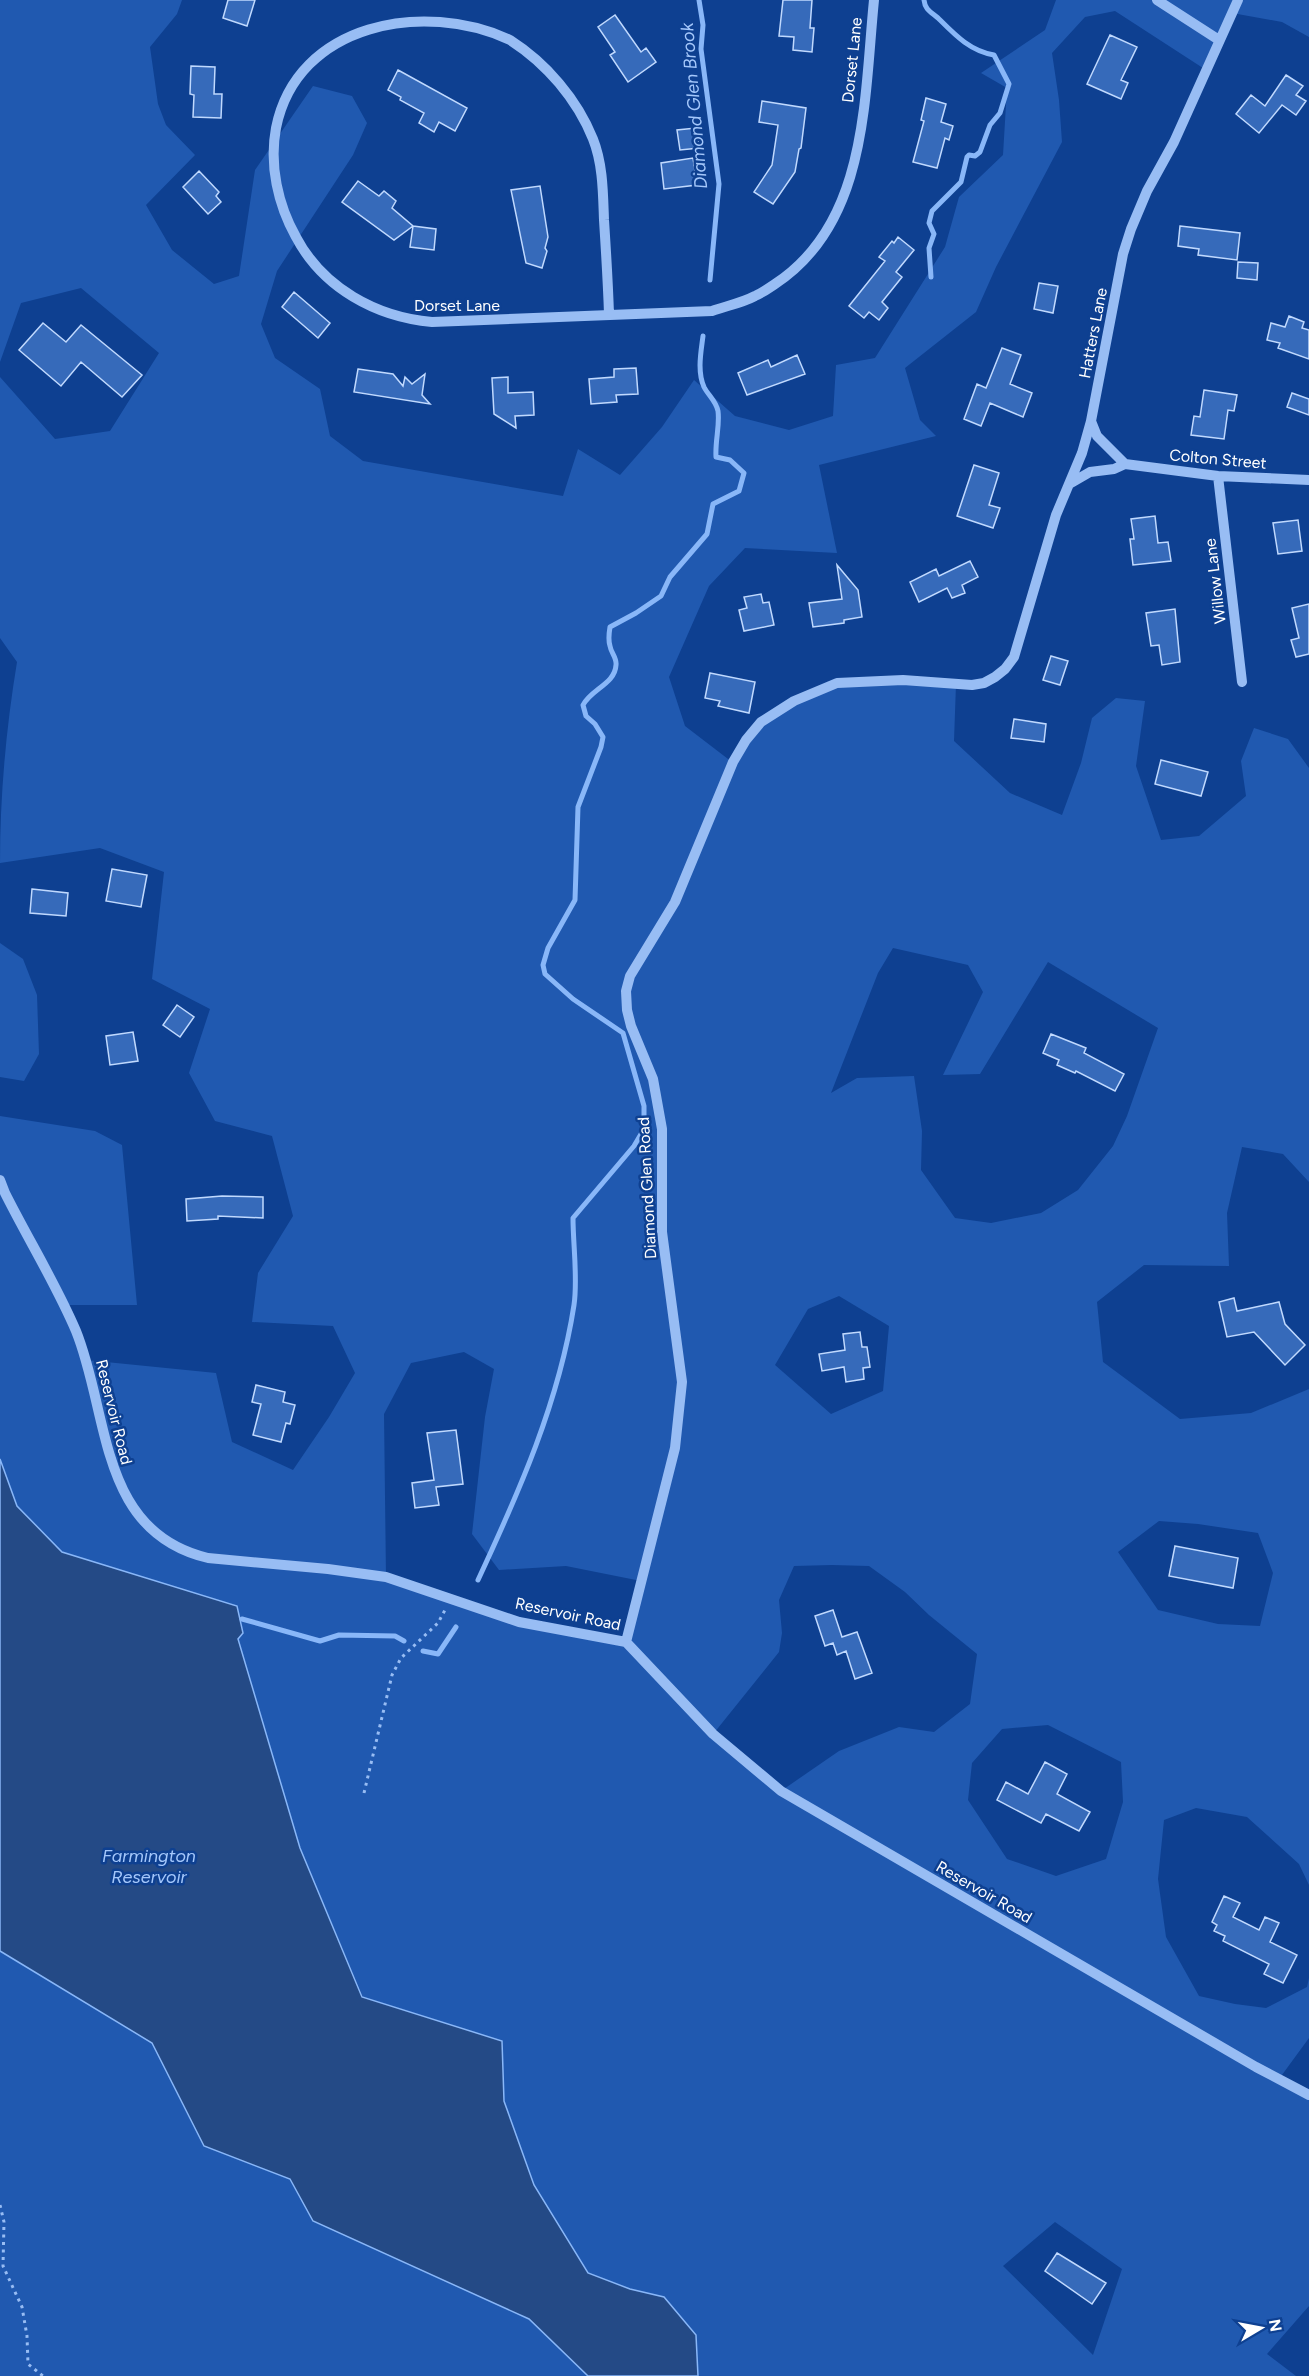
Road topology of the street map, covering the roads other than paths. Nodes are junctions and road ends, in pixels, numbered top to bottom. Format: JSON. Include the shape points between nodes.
{"nodes":[{"id":1,"x":874,"y":0,"type":"edge"},
{"id":2,"x":1157,"y":0,"type":"edge"},
{"id":3,"x":1239,"y":0,"type":"edge"},
{"id":4,"x":1219,"y":40,"type":"junction"},
{"id":5,"x":609,"y":314,"type":"junction"},
{"id":6,"x":1091,"y":421,"type":"junction"},
{"id":7,"x":1125,"y":464,"type":"junction"},
{"id":8,"x":1218,"y":476,"type":"junction"},
{"id":9,"x":1309,"y":480,"type":"edge"},
{"id":10,"x":1071,"y":483,"type":"junction"},
{"id":11,"x":995,"y":676,"type":"joint"},
{"id":12,"x":1242,"y":682,"type":"dead end"},
{"id":13,"x":0,"y":1180,"type":"edge"},
{"id":14,"x":626,"y":1642,"type":"junction"},
{"id":15,"x":1309,"y":2095,"type":"edge"}],
"edges":[{"from":1,"to":5,"type":"street","name":"Dorset Lane","via":[[860,138],[850,180],[834,219],[795,271],[756,296],[712,311]]},
{"from":2,"to":4,"type":"street"},
{"from":3,"to":4,"type":"street","name":"Hatters Lane"},
{"from":4,"to":6,"type":"street","name":"Hatters Lane","via":[[1131,229]]},
{"from":5,"to":5,"type":"street","name":"Dorset Lane","via":[[603,188],[593,139],[567,93],[531,55],[509,39],[471,23],[414,15],[365,24],[342,35],[303,67],[279,112],[273,161],[294,234],[304,253],[338,287],[382,312],[414,320],[455,322]]},
{"from":6,"to":7,"type":"street","via":[[1097,436]]},
{"from":6,"to":10,"type":"street","name":"Hatters Lane"},
{"from":7,"to":8,"type":"street","name":"Colton Street"},
{"from":7,"to":10,"type":"street","name":"Colton Street","via":[[1090,472]]},
{"from":8,"to":9,"type":"street","name":"Colton Street"},
{"from":8,"to":12,"type":"street","name":"Willow Lane"},
{"from":10,"to":11,"type":"street","name":"Hatters Lane","via":[[1056,515],[1014,657]]},
{"from":11,"to":14,"type":"street","name":"Diamond Glen Road","via":[[972,685],[903,680],[837,683],[794,701],[761,722],[733,762],[675,902],[630,976],[627,1010],[653,1079],[662,1129],[662,1232],[682,1382],[675,1448]]},
{"from":13,"to":14,"type":"street","name":"Reservoir Road","via":[[76,1333],[115,1475],[144,1523],[166,1542],[189,1554],[228,1561],[358,1572],[412,1584],[519,1622]]},
{"from":14,"to":15,"type":"street","name":"Reservoir Road","via":[[713,1734],[781,1791]]}]}
